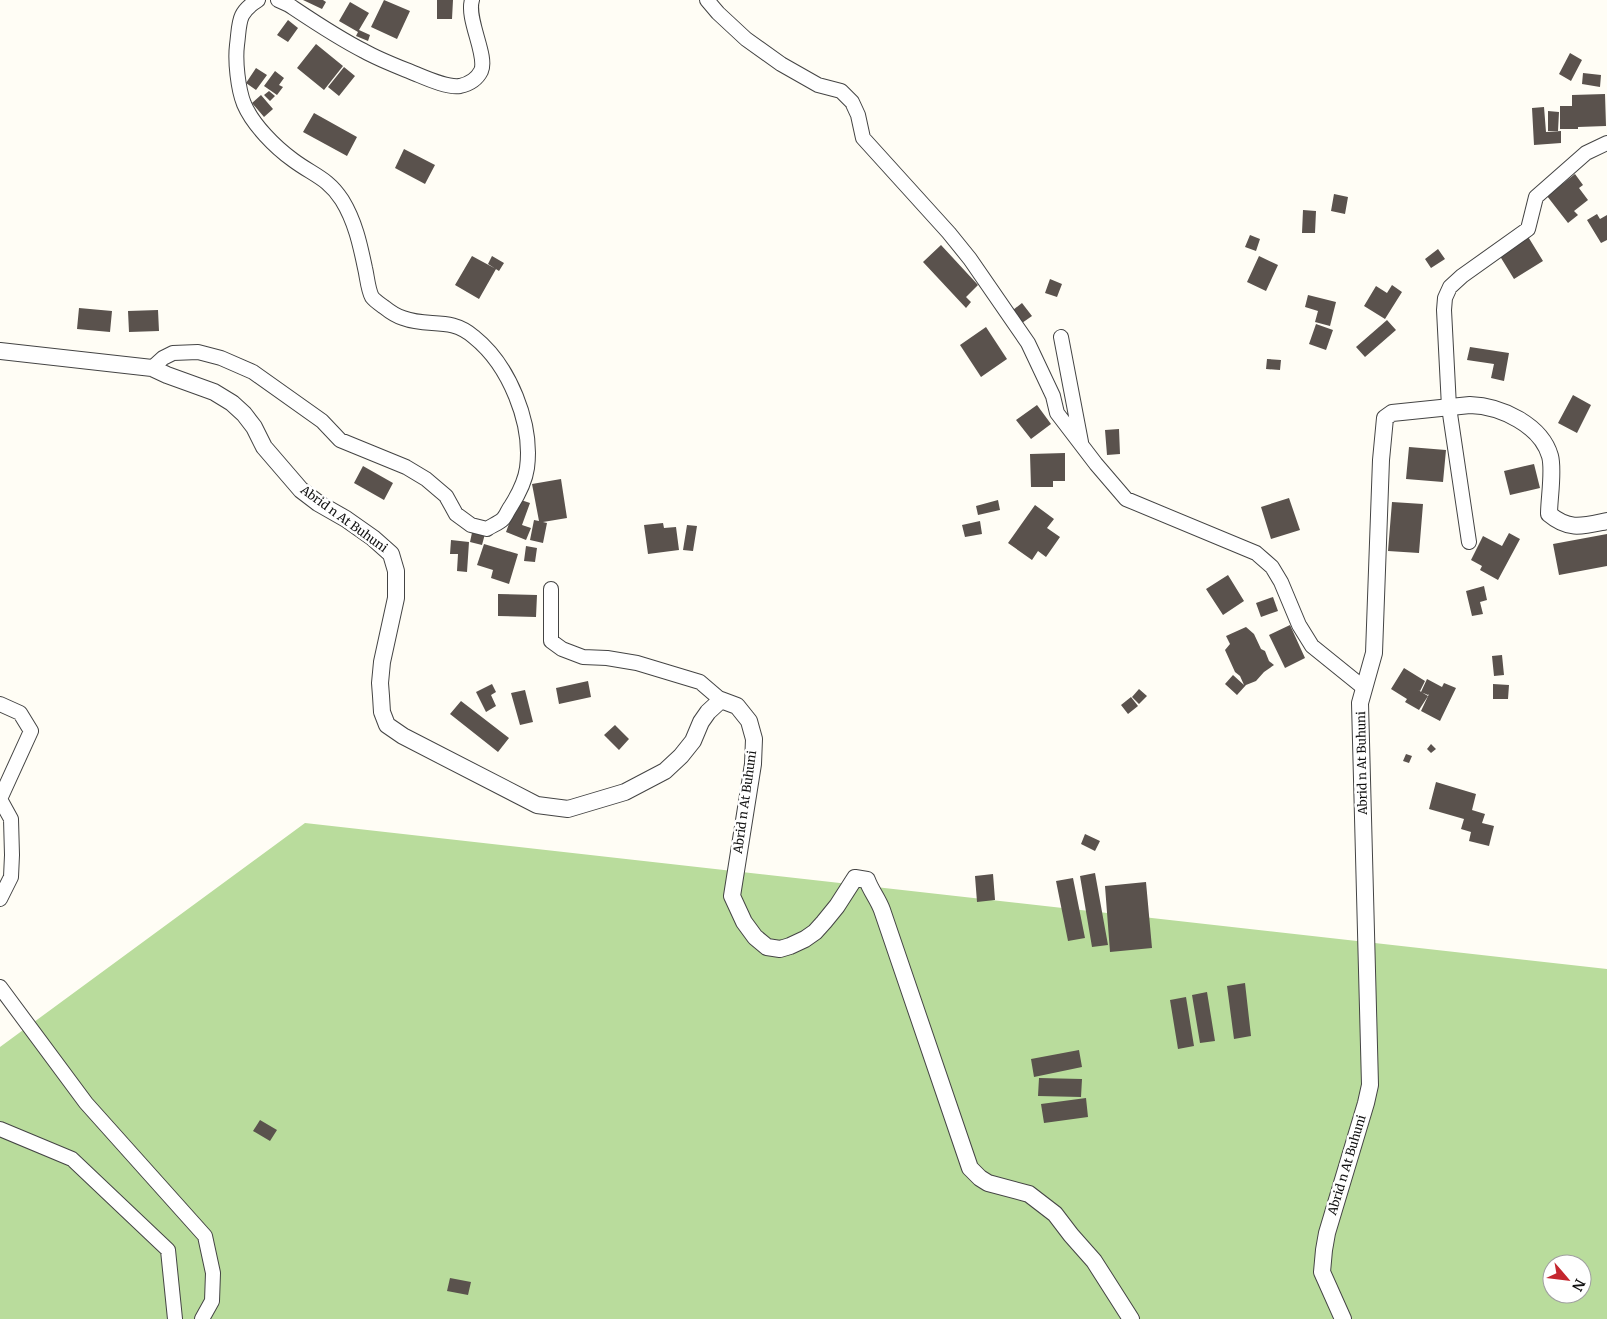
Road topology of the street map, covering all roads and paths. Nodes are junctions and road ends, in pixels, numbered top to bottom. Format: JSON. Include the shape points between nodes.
{"nodes":[{"id":1,"x":278,"y":0,"type":"edge"},
{"id":2,"x":472,"y":0,"type":"edge"},
{"id":3,"x":707,"y":0,"type":"edge"},
{"id":4,"x":249,"y":2,"type":"edge"},
{"id":5,"x":1607,"y":143,"type":"edge"},
{"id":6,"x":1061,"y":337,"type":"dead end"},
{"id":7,"x":0,"y":351,"type":"edge"},
{"id":8,"x":152,"y":368,"type":"junction"},
{"id":9,"x":1449,"y":407,"type":"junction"},
{"id":10,"x":1082,"y":447,"type":"junction"},
{"id":11,"x":1607,"y":521,"type":"edge"},
{"id":12,"x":1469,"y":542,"type":"dead end"},
{"id":13,"x":551,"y":588,"type":"dead end"},
{"id":14,"x":1364,"y":688,"type":"junction"},
{"id":15,"x":721,"y":700,"type":"junction"},
{"id":16,"x":0,"y":704,"type":"edge"},
{"id":17,"x":0,"y":799,"type":"edge"},
{"id":18,"x":0,"y":899,"type":"edge"},
{"id":19,"x":0,"y":987,"type":"edge"},
{"id":20,"x":0,"y":1128,"type":"edge"},
{"id":21,"x":175,"y":1319,"type":"edge"},
{"id":22,"x":202,"y":1319,"type":"edge"},
{"id":23,"x":1131,"y":1319,"type":"edge"},
{"id":24,"x":1342,"y":1319,"type":"edge"}],
"edges":[{"from":1,"to":2,"type":"street","via":[[364,52],[436,82],[459,86],[475,80],[482,69]]},
{"from":3,"to":10,"type":"street","via":[[746,39],[781,64],[818,84],[841,91],[852,102],[863,138],[960,246],[1028,343],[1053,396],[1057,414]]},
{"from":4,"to":8,"type":"street","via":[[240,19],[235,58],[244,104],[274,144],[325,180],[341,198],[359,240],[372,296],[404,319],[445,323],[466,330],[501,366],[519,404],[526,437],[524,481],[502,519],[486,528],[471,525],[456,514],[446,496],[426,479],[406,467],[340,440],[322,421],[253,372],[198,352],[173,353]]},
{"from":5,"to":9,"type":"street","via":[[1586,154],[1536,197],[1528,229],[1450,286],[1444,310]]},
{"from":6,"to":10,"type":"street"},
{"from":7,"to":8,"type":"street","name":"Abrid n At Buhuni"},
{"from":8,"to":15,"type":"street","name":"Abrid n At Buhuni","via":[[214,392],[232,403],[244,414],[264,447],[301,490],[374,538],[391,554],[396,571],[396,598],[380,683],[382,712],[387,725],[403,736],[537,805],[568,809],[625,792],[665,771],[693,741],[701,722]]},
{"from":9,"to":11,"type":"street","name":"Abrid n At Buhuni","via":[[1479,405],[1528,425],[1541,437],[1550,457],[1549,514],[1568,526],[1581,527]]},
{"from":9,"to":12,"type":"street"},
{"from":9,"to":14,"type":"street","name":"Abrid n At Buhuni","via":[[1392,413],[1385,418],[1374,653]]},
{"from":10,"to":14,"type":"street","via":[[1126,499],[1256,553],[1272,567],[1312,646]]},
{"from":13,"to":15,"type":"street","via":[[551,641],[583,657],[637,663],[700,682]]},
{"from":14,"to":24,"type":"street","name":"Abrid n At Buhuni","via":[[1360,704],[1370,1085],[1327,1233],[1322,1272]]},
{"from":15,"to":23,"type":"street","name":"Abrid n At Buhuni","via":[[737,706],[749,722],[754,739],[732,896],[744,922],[767,947],[780,950],[815,932],[855,878],[867,880],[882,910],[970,1168],[988,1182],[1029,1194],[1055,1214],[1094,1261]]},
{"from":16,"to":17,"type":"street","via":[[20,713],[31,731]]},
{"from":17,"to":18,"type":"street","via":[[11,819],[12,855],[12,877]]},
{"from":19,"to":22,"type":"street","via":[[86,1104],[205,1236],[213,1273],[212,1301]]},
{"from":20,"to":21,"type":"street","via":[[72,1160],[168,1250]]}]}
